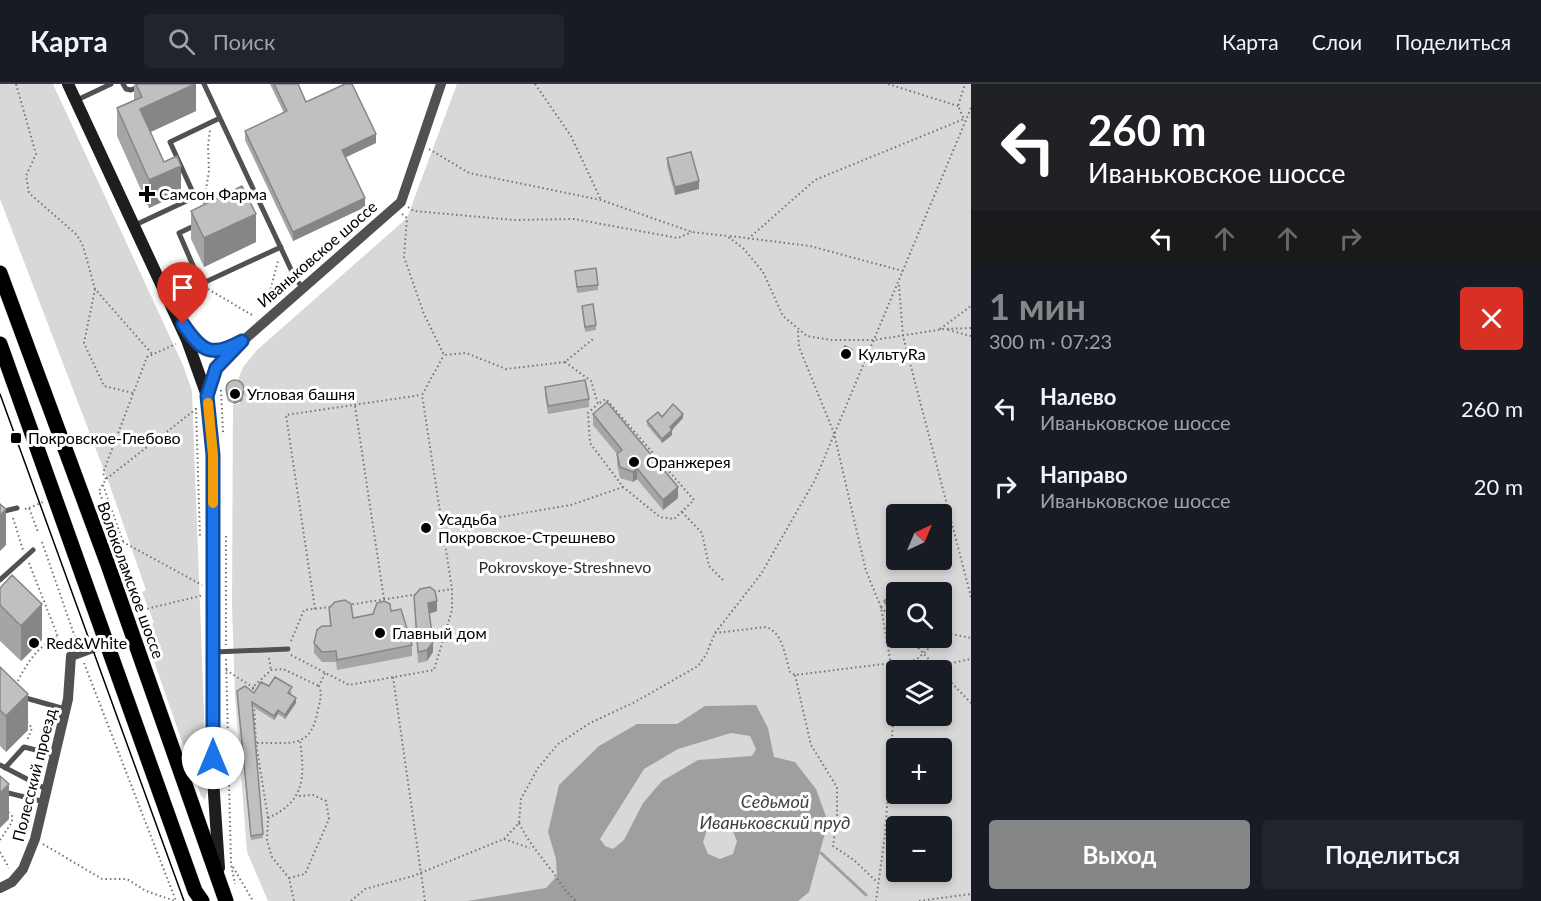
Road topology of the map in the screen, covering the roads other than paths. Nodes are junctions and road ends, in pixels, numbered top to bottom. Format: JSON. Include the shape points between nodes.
{"nodes":[{"id":1,"x":68,"y":84,"type":"edge"},
{"id":2,"x":111,"y":84,"type":"edge"},
{"id":3,"x":123,"y":84,"type":"edge"},
{"id":4,"x":146,"y":84,"type":"edge"},
{"id":5,"x":204,"y":84,"type":"edge"},
{"id":6,"x":441,"y":84,"type":"edge"},
{"id":7,"x":75,"y":101,"type":"junction"},
{"id":8,"x":220,"y":118,"type":"junction"},
{"id":9,"x":257,"y":196,"type":"junction"},
{"id":10,"x":238,"y":205,"type":"edge"},
{"id":11,"x":200,"y":223,"type":"edge"},
{"id":12,"x":134,"y":226,"type":"junction"},
{"id":13,"x":281,"y":246,"type":"junction"},
{"id":14,"x":0,"y":273,"type":"edge"},
{"id":15,"x":302,"y":287,"type":"junction"},
{"id":16,"x":174,"y":311,"type":"junction"},
{"id":17,"x":242,"y":341,"type":"junction"},
{"id":18,"x":0,"y":344,"type":"edge"},
{"id":19,"x":207,"y":396,"type":"junction"},
{"id":20,"x":17,"y":508,"type":"dead end"},
{"id":21,"x":0,"y":512,"type":"edge"},
{"id":22,"x":33,"y":550,"type":"dead end"},
{"id":23,"x":0,"y":580,"type":"edge"},
{"id":24,"x":109,"y":642,"type":"junction"},
{"id":25,"x":288,"y":649,"type":"road end"},
{"id":26,"x":220,"y":652,"type":"junction"},
{"id":27,"x":12,"y":695,"type":"edge"},
{"id":28,"x":66,"y":709,"type":"junction"},
{"id":29,"x":56,"y":755,"type":"junction"},
{"id":30,"x":3,"y":767,"type":"edge"},
{"id":31,"x":48,"y":790,"type":"junction"},
{"id":32,"x":0,"y":791,"type":"edge"},
{"id":33,"x":45,"y":802,"type":"junction"},
{"id":34,"x":0,"y":888,"type":"edge"},
{"id":35,"x":202,"y":901,"type":"edge"},
{"id":36,"x":226,"y":901,"type":"edge"}],
"edges":[{"from":1,"to":7,"type":"street"},
{"from":2,"to":7,"type":"lane"},
{"from":3,"to":4,"type":"lane","via":[[131,90]]},
{"from":5,"to":8,"type":"lane"},
{"from":6,"to":15,"type":"street","name":"Иваньковское шоссе","via":[[401,202]]},
{"from":7,"to":12,"type":"street"},
{"from":8,"to":9,"type":"lane"},
{"from":8,"to":12,"type":"lane","via":[[170,141],[195,197]]},
{"from":9,"to":10,"type":"lane"},
{"from":9,"to":13,"type":"lane"},
{"from":11,"to":13,"type":"lane","via":[[179,233],[201,284]]},
{"from":12,"to":16,"type":"street"},
{"from":13,"to":15,"type":"lane"},
{"from":14,"to":36,"type":"main road","name":"Волоколамское шоссе"},
{"from":15,"to":17,"type":"street","name":"Иваньковское шоссе"},
{"from":16,"to":17,"type":"street","name":"Иваньковское шоссе","via":[[192,338],[205,349],[220,351]]},
{"from":16,"to":19,"type":"street"},
{"from":17,"to":19,"type":"street","name":"Иваньковское шоссе","via":[[216,368]]},
{"from":18,"to":24,"type":"main road"},
{"from":19,"to":26,"type":"street","name":"Иваньковское шоссе","via":[[213,455]]},
{"from":20,"to":21,"type":"lane"},
{"from":22,"to":23,"type":"lane"},
{"from":24,"to":28,"type":"street","name":"Полесский проезд","via":[[71,656]]},
{"from":24,"to":35,"type":"main road","via":[[195,891]]},
{"from":25,"to":26,"type":"lane"},
{"from":26,"to":36,"type":"street","name":"Иваньковское шоссе","via":[[215,832]]},
{"from":27,"to":28,"type":"lane"},
{"from":28,"to":29,"type":"street","name":"Полесский проезд"},
{"from":29,"to":30,"type":"lane","via":[[24,747]]},
{"from":29,"to":31,"type":"street","name":"Полесский проезд"},
{"from":30,"to":31,"type":"lane"},
{"from":31,"to":33,"type":"street","name":"Полесский проезд"},
{"from":32,"to":33,"type":"lane"},
{"from":33,"to":34,"type":"street","name":"Полесский проезд","via":[[26,862],[16,879]]}]}
